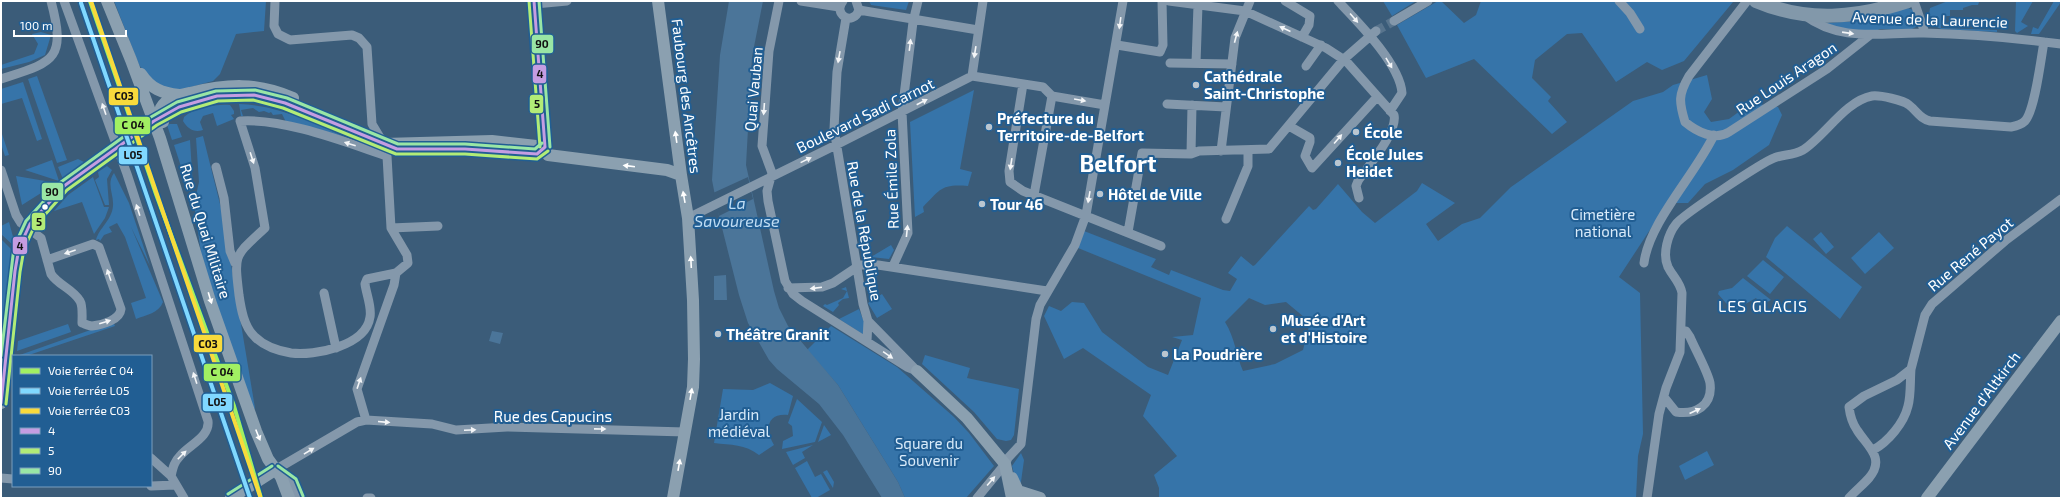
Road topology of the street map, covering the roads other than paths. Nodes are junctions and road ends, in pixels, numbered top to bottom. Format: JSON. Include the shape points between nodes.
{"nodes":[{"id":1,"x":51,"y":1,"type":"edge"},
{"id":2,"x":64,"y":1,"type":"edge"},
{"id":3,"x":107,"y":1,"type":"edge"},
{"id":4,"x":275,"y":1,"type":"edge"},
{"id":5,"x":567,"y":1,"type":"edge"},
{"id":6,"x":658,"y":1,"type":"edge"},
{"id":7,"x":780,"y":1,"type":"edge"},
{"id":8,"x":801,"y":1,"type":"edge"},
{"id":9,"x":856,"y":1,"type":"edge"},
{"id":10,"x":918,"y":1,"type":"edge"},
{"id":11,"x":983,"y":1,"type":"edge"},
{"id":12,"x":1123,"y":1,"type":"edge"},
{"id":13,"x":1162,"y":1,"type":"edge"},
{"id":14,"x":1169,"y":1,"type":"edge"},
{"id":15,"x":1250,"y":1,"type":"edge"},
{"id":16,"x":1285,"y":1,"type":"edge"},
{"id":17,"x":1338,"y":1,"type":"edge"},
{"id":18,"x":1428,"y":1,"type":"edge"},
{"id":19,"x":1620,"y":1,"type":"edge"},
{"id":20,"x":1747,"y":1,"type":"edge"},
{"id":21,"x":1756,"y":1,"type":"edge"},
{"id":22,"x":1908,"y":1,"type":"edge"},
{"id":23,"x":1914,"y":1,"type":"edge"},
{"id":24,"x":534,"y":3,"type":"edge"},
{"id":25,"x":841,"y":4,"type":"edge"},
{"id":26,"x":1198,"y":5,"type":"junction"},
{"id":27,"x":859,"y":10,"type":"junction"},
{"id":28,"x":1245,"y":12,"type":"junction"},
{"id":29,"x":1804,"y":15,"type":"junction"},
{"id":30,"x":846,"y":18,"type":"junction"},
{"id":31,"x":914,"y":19,"type":"junction"},
{"id":32,"x":1394,"y":21,"type":"tunnel mouth"},
{"id":33,"x":1640,"y":29,"type":"dead end"},
{"id":34,"x":978,"y":30,"type":"junction"},
{"id":35,"x":1925,"y":33,"type":"junction"},
{"id":36,"x":1372,"y":34,"type":"junction"},
{"id":37,"x":1870,"y":35,"type":"junction"},
{"id":38,"x":1302,"y":37,"type":"junction"},
{"id":39,"x":2044,"y":42,"type":"junction"},
{"id":40,"x":2061,"y":44,"type":"edge"},
{"id":41,"x":1117,"y":45,"type":"junction"},
{"id":42,"x":1320,"y":45,"type":"junction"},
{"id":43,"x":1344,"y":59,"type":"junction"},
{"id":44,"x":132,"y":60,"type":"junction"},
{"id":45,"x":1170,"y":62,"type":"dead end"},
{"id":46,"x":1196,"y":62,"type":"junction"},
{"id":47,"x":1232,"y":64,"type":"junction"},
{"id":48,"x":1306,"y":66,"type":"dead end"},
{"id":49,"x":972,"y":76,"type":"junction"},
{"id":50,"x":1,"y":79,"type":"edge"},
{"id":51,"x":1023,"y":84,"type":"junction"},
{"id":52,"x":179,"y":95,"type":"junction"},
{"id":53,"x":1052,"y":96,"type":"junction"},
{"id":54,"x":1377,"y":97,"type":"junction"},
{"id":55,"x":1167,"y":104,"type":"dead end"},
{"id":56,"x":1105,"y":105,"type":"junction"},
{"id":57,"x":1192,"y":105,"type":"junction"},
{"id":58,"x":1226,"y":107,"type":"junction"},
{"id":59,"x":1390,"y":111,"type":"junction"},
{"id":60,"x":902,"y":112,"type":"junction"},
{"id":61,"x":335,"y":123,"type":"junction"},
{"id":62,"x":1289,"y":126,"type":"junction"},
{"id":63,"x":1714,"y":134,"type":"junction"},
{"id":64,"x":836,"y":146,"type":"junction"},
{"id":65,"x":386,"y":150,"type":"junction"},
{"id":66,"x":1218,"y":151,"type":"junction"},
{"id":67,"x":1248,"y":151,"type":"junction"},
{"id":68,"x":546,"y":152,"type":"junction"},
{"id":69,"x":1190,"y":154,"type":"junction"},
{"id":70,"x":216,"y":167,"type":"dead end"},
{"id":71,"x":1,"y":170,"type":"edge"},
{"id":72,"x":681,"y":175,"type":"junction"},
{"id":73,"x":771,"y":177,"type":"junction"},
{"id":74,"x":1034,"y":195,"type":"junction"},
{"id":75,"x":1359,"y":198,"type":"dead end"},
{"id":76,"x":2061,"y":199,"type":"edge"},
{"id":77,"x":1086,"y":215,"type":"junction"},
{"id":78,"x":688,"y":218,"type":"junction"},
{"id":79,"x":1226,"y":219,"type":"dead end"},
{"id":80,"x":438,"y":226,"type":"dead end"},
{"id":81,"x":391,"y":228,"type":"junction"},
{"id":82,"x":27,"y":229,"type":"junction"},
{"id":83,"x":1128,"y":232,"type":"junction"},
{"id":84,"x":1161,"y":246,"type":"dead end"},
{"id":85,"x":47,"y":260,"type":"junction"},
{"id":86,"x":199,"y":261,"type":"junction"},
{"id":87,"x":235,"y":263,"type":"junction"},
{"id":88,"x":1644,"y":263,"type":"dead end"},
{"id":89,"x":893,"y":266,"type":"junction"},
{"id":90,"x":856,"y":268,"type":"junction"},
{"id":91,"x":396,"y":273,"type":"junction"},
{"id":92,"x":788,"y":288,"type":"junction"},
{"id":93,"x":1048,"y":291,"type":"junction"},
{"id":94,"x":324,"y":293,"type":"dead end"},
{"id":95,"x":868,"y":321,"type":"junction"},
{"id":96,"x":2061,"y":321,"type":"edge"},
{"id":97,"x":1682,"y":331,"type":"junction"},
{"id":98,"x":867,"y":341,"type":"junction"},
{"id":99,"x":336,"y":348,"type":"junction"},
{"id":100,"x":1911,"y":369,"type":"junction"},
{"id":101,"x":917,"y":371,"type":"junction"},
{"id":102,"x":1664,"y":397,"type":"junction"},
{"id":103,"x":1,"y":403,"type":"edge"},
{"id":104,"x":366,"y":420,"type":"junction"},
{"id":105,"x":685,"y":432,"type":"junction"},
{"id":106,"x":1874,"y":450,"type":"junction"},
{"id":107,"x":152,"y":459,"type":"edge"},
{"id":108,"x":1006,"y":467,"type":"junction"},
{"id":109,"x":275,"y":470,"type":"junction"},
{"id":110,"x":171,"y":476,"type":"junction"},
{"id":111,"x":1,"y":478,"type":"edge"},
{"id":112,"x":12,"y":479,"type":"edge"},
{"id":113,"x":175,"y":485,"type":"junction"},
{"id":114,"x":152,"y":486,"type":"edge"},
{"id":115,"x":184,"y":498,"type":"edge"},
{"id":116,"x":231,"y":498,"type":"edge"},
{"id":117,"x":289,"y":498,"type":"edge"},
{"id":118,"x":298,"y":498,"type":"edge"},
{"id":119,"x":673,"y":498,"type":"edge"},
{"id":120,"x":976,"y":498,"type":"edge"},
{"id":121,"x":1012,"y":498,"type":"edge"},
{"id":122,"x":1033,"y":498,"type":"edge"},
{"id":123,"x":1647,"y":498,"type":"edge"},
{"id":124,"x":1849,"y":498,"type":"edge"},
{"id":125,"x":1927,"y":498,"type":"edge"}],
"edges":[{"from":1,"to":50,"type":"street","via":[[58,34],[51,58],[43,65]]},
{"from":110,"to":2,"type":"street","one_way":true,"via":[[179,456],[204,434],[208,428],[208,421],[126,174]]},
{"from":3,"to":44,"type":"street","name":"Rue du Quai Militaire"},
{"from":4,"to":65,"type":"street","via":[[274,26],[278,34],[290,40],[352,35],[359,38],[367,47],[372,124]]},
{"from":5,"to":24,"type":"street"},
{"from":72,"to":6,"type":"street","name":"Faubourg des Ancêtres","one_way":true},
{"from":7,"to":73,"type":"street","name":"Quai Vauban","one_way":true,"via":[[769,51],[762,146],[771,168]]},
{"from":8,"to":25,"type":"street"},
{"from":9,"to":27,"type":"street"},
{"from":10,"to":31,"type":"street","name":"Rue Émile Zola"},
{"from":11,"to":34,"type":"street"},
{"from":12,"to":41,"type":"street","one_way":true},
{"from":13,"to":41,"type":"street","via":[[1163,45],[1160,52]]},
{"from":14,"to":26,"type":"street"},
{"from":15,"to":28,"type":"street"},
{"from":16,"to":38,"type":"street","via":[[1310,16]]},
{"from":17,"to":36,"type":"street","one_way":true},
{"from":18,"to":32,"type":"street"},
{"from":19,"to":33,"type":"street"},
{"from":20,"to":63,"type":"street","via":[[1689,76],[1679,102],[1686,122],[1704,134]]},
{"from":21,"to":29,"type":"main road","name":"Avenue de la Laurencie"},
{"from":22,"to":29,"type":"main road","via":[[1878,11],[1852,15]]},
{"from":23,"to":35,"type":"street"},
{"from":24,"to":68,"type":"street"},
{"from":25,"to":30,"type":"street","via":[[842,15]]},
{"from":26,"to":28,"type":"street"},
{"from":26,"to":46,"type":"street"},
{"from":27,"to":30,"type":"street","via":[[853,18]]},
{"from":27,"to":31,"type":"street"},
{"from":38,"to":28,"type":"street","one_way":true},
{"from":47,"to":28,"type":"street","one_way":true,"via":[[1235,38]]},
{"from":29,"to":37,"type":"street","name":"Avenue de la Laurencie","one_way":true,"via":[[1817,25],[1833,30]]},
{"from":30,"to":64,"type":"street","name":"Rue de la République","one_way":true,"via":[[836,72]]},
{"from":31,"to":34,"type":"street"},
{"from":60,"to":31,"type":"street","name":"Rue Émile Zola","one_way":true},
{"from":34,"to":49,"type":"street","one_way":true},
{"from":35,"to":37,"type":"street","name":"Avenue de la Laurencie"},
{"from":35,"to":39,"type":"street","name":"Avenue de la Laurencie"},
{"from":36,"to":43,"type":"street"},
{"from":36,"to":59,"type":"street","one_way":true,"via":[[1398,78],[1402,93]]},
{"from":37,"to":63,"type":"street","name":"Rue Louis Aragon","via":[[1827,69],[1732,130],[1725,134]]},
{"from":38,"to":42,"type":"street"},
{"from":39,"to":40,"type":"street","name":"Avenue de la Laurencie"},
{"from":39,"to":97,"type":"street","via":[[2032,108],[2026,120],[2019,125],[2011,127],[1923,120],[1905,102],[1872,96],[1848,109],[1804,149],[1791,156],[1774,158],[1676,223],[1665,256],[1668,267],[1681,284]]},
{"from":41,"to":56,"type":"street"},
{"from":42,"to":43,"type":"street"},
{"from":42,"to":48,"type":"street"},
{"from":43,"to":54,"type":"street"},
{"from":43,"to":62,"type":"street"},
{"from":44,"to":52,"type":"street","via":[[152,87]]},
{"from":44,"to":86,"type":"street","name":"Rue du Quai Militaire"},
{"from":45,"to":46,"type":"street"},
{"from":46,"to":47,"type":"street"},
{"from":47,"to":58,"type":"street"},
{"from":49,"to":51,"type":"street"},
{"from":60,"to":49,"type":"street","name":"Boulevard Sadi Carnot","one_way":true},
{"from":51,"to":53,"type":"street","via":[[1043,87]]},
{"from":51,"to":74,"type":"street","one_way":true,"via":[[1009,171],[1010,182]]},
{"from":52,"to":61,"type":"street","via":[[217,86],[253,86],[289,97]]},
{"from":52,"to":86,"type":"street","via":[[163,105],[161,116],[188,199]]},
{"from":53,"to":56,"type":"street","one_way":true},
{"from":53,"to":74,"type":"street"},
{"from":54,"to":59,"type":"street"},
{"from":62,"to":54,"type":"street","one_way":true,"via":[[1310,138],[1305,156],[1312,168]]},
{"from":55,"to":57,"type":"street"},
{"from":56,"to":77,"type":"street","one_way":true},
{"from":57,"to":58,"type":"street"},
{"from":57,"to":69,"type":"street"},
{"from":58,"to":66,"type":"street"},
{"from":59,"to":75,"type":"street","via":[[1395,120],[1394,128],[1358,181],[1356,186]]},
{"from":60,"to":64,"type":"street","name":"Boulevard Sadi Carnot"},
{"from":89,"to":60,"type":"street","name":"Rue Émile Zola","one_way":true,"via":[[908,233]]},
{"from":61,"to":65,"type":"street"},
{"from":61,"to":82,"type":"street","via":[[265,97],[240,94],[185,104],[167,112],[64,186],[36,215]]},
{"from":62,"to":67,"type":"street","via":[[1268,149]]},
{"from":63,"to":88,"type":"street","via":[[1706,151],[1654,230],[1645,249]]},
{"from":73,"to":64,"type":"street","name":"Boulevard Sadi Carnot","one_way":true},
{"from":64,"to":90,"type":"street","name":"Rue de la République"},
{"from":65,"to":68,"type":"street","via":[[492,141]]},
{"from":65,"to":81,"type":"street"},
{"from":65,"to":87,"type":"street","one_way":true,"via":[[312,131],[253,120],[240,121],[255,168],[265,228],[240,252]]},
{"from":66,"to":67,"type":"street"},
{"from":66,"to":69,"type":"street","via":[[1199,151]]},
{"from":67,"to":79,"type":"street","via":[[1248,166]]},
{"from":72,"to":68,"type":"street","one_way":true,"via":[[667,170]]},
{"from":69,"to":83,"type":"street","via":[[1142,153]]},
{"from":70,"to":87,"type":"street","via":[[224,198],[230,251]]},
{"from":71,"to":82,"type":"street","via":[[16,215]]},
{"from":78,"to":72,"type":"street","name":"Faubourg des Ancêtres","one_way":true},
{"from":73,"to":78,"type":"street","name":"Boulevard Sadi Carnot"},
{"from":73,"to":92,"type":"street","via":[[767,191],[768,200],[781,267]]},
{"from":74,"to":77,"type":"street"},
{"from":76,"to":100,"type":"street","name":"Rue René Payot","via":[[2005,241],[1932,304],[1925,315]]},
{"from":77,"to":83,"type":"street"},
{"from":77,"to":93,"type":"street","via":[[1075,245]]},
{"from":105,"to":78,"type":"street","name":"Faubourg des Ancêtres","one_way":true,"via":[[693,387],[694,359]]},
{"from":80,"to":81,"type":"street"},
{"from":81,"to":91,"type":"street","via":[[407,255],[408,263]]},
{"from":82,"to":85,"type":"street","via":[[41,238]]},
{"from":82,"to":103,"type":"street","via":[[15,271]]},
{"from":83,"to":84,"type":"street"},
{"from":85,"to":85,"type":"street","one_way":true,"via":[[54,278],[81,302],[82,323],[91,326],[117,318],[121,309],[99,247],[93,244]]},
{"from":86,"to":109,"type":"street","name":"Rue du Quai Militaire","one_way":true,"via":[[210,301],[254,424],[268,460]]},
{"from":87,"to":99,"type":"street","via":[[241,314],[254,337],[270,347],[290,353],[311,354]]},
{"from":89,"to":90,"type":"street","via":[[860,265]]},
{"from":89,"to":93,"type":"street"},
{"from":90,"to":92,"type":"street","one_way":true,"via":[[822,287]]},
{"from":90,"to":95,"type":"street","name":"Rue de la République","via":[[862,304]]},
{"from":91,"to":99,"type":"street","via":[[367,279],[364,284],[370,316],[366,327],[358,336]]},
{"from":104,"to":91,"type":"street","one_way":true,"via":[[357,389]]},
{"from":92,"to":98,"type":"street","via":[[802,301]]},
{"from":93,"to":108,"type":"street","via":[[1036,320],[1021,444],[1008,458]]},
{"from":94,"to":99,"type":"street"},
{"from":95,"to":98,"type":"street","name":"Rue de la République"},
{"from":95,"to":101,"type":"street","name":"Rue de la République"},
{"from":96,"to":125,"type":"street","name":"Avenue d'Altkirch"},
{"from":97,"to":102,"type":"street","via":[[1680,352]]},
{"from":102,"to":97,"type":"street","one_way":true,"via":[[1676,412],[1688,414],[1704,405],[1709,396],[1710,383],[1690,337],[1686,331]]},
{"from":98,"to":101,"type":"street","one_way":true,"via":[[906,368]]},
{"from":100,"to":106,"type":"street","name":"Rue René Payot","via":[[1908,406],[1903,417],[1883,445]]},
{"from":100,"to":106,"type":"street","via":[[1897,380],[1848,407],[1856,430]]},
{"from":101,"to":108,"type":"street","via":[[967,418]]},
{"from":102,"to":123,"type":"street","via":[[1655,432]]},
{"from":104,"to":105,"type":"street","name":"Rue des Capucins","one_way":true,"via":[[432,424],[456,430],[507,427]]},
{"from":109,"to":104,"type":"street","one_way":true,"via":[[357,422]]},
{"from":119,"to":105,"type":"street","name":"Faubourg des Ancêtres","one_way":true},
{"from":106,"to":124,"type":"street","via":[[1875,469],[1870,478]]},
{"from":107,"to":110,"type":"street"},
{"from":120,"to":108,"type":"street","one_way":true},
{"from":108,"to":121,"type":"street"},
{"from":108,"to":122,"type":"street","via":[[1018,491]]},
{"from":109,"to":116,"type":"street"},
{"from":109,"to":117,"type":"street","name":"Rue du Quai Militaire","via":[[281,477]]},
{"from":109,"to":118,"type":"street","via":[[292,482]]},
{"from":110,"to":113,"type":"street"},
{"from":111,"to":112,"type":"street"},
{"from":113,"to":114,"type":"street"},
{"from":113,"to":115,"type":"street"}]}
